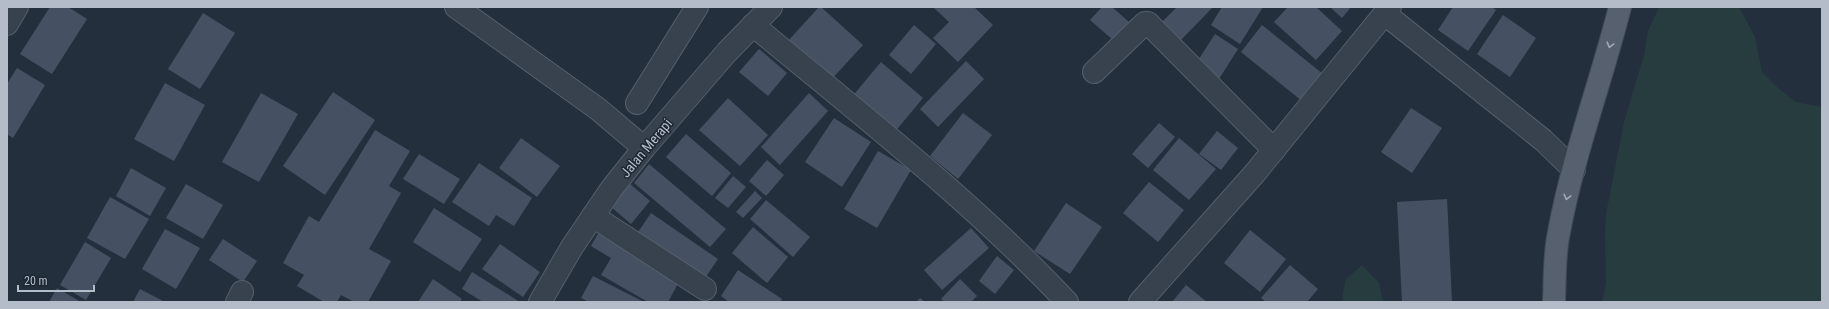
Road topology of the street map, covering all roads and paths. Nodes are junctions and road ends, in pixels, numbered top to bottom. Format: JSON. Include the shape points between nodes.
{"nodes":[{"id":1,"x":17,"y":7,"type":"edge"},
{"id":2,"x":456,"y":7,"type":"edge"},
{"id":3,"x":697,"y":7,"type":"edge"},
{"id":4,"x":771,"y":7,"type":"edge"},
{"id":5,"x":1620,"y":7,"type":"edge"},
{"id":6,"x":1387,"y":10,"type":"edge"},
{"id":7,"x":7,"y":24,"type":"edge"},
{"id":8,"x":753,"y":25,"type":"junction"},
{"id":9,"x":1094,"y":72,"type":"dead end"},
{"id":10,"x":637,"y":104,"type":"dead end"},
{"id":11,"x":644,"y":148,"type":"junction"},
{"id":12,"x":1274,"y":150,"type":"junction"},
{"id":13,"x":1574,"y":170,"type":"junction"},
{"id":14,"x":593,"y":216,"type":"junction"},
{"id":15,"x":705,"y":289,"type":"dead end"},
{"id":16,"x":540,"y":302,"type":"edge"},
{"id":17,"x":1067,"y":302,"type":"edge"},
{"id":18,"x":1140,"y":302,"type":"edge"},
{"id":19,"x":1554,"y":302,"type":"edge"}],
"edges":[{"from":1,"to":7,"type":"street"},
{"from":2,"to":11,"type":"street","via":[[598,109]]},
{"from":3,"to":10,"type":"street"},
{"from":4,"to":8,"type":"street","name":"Jalan Merapi"},
{"from":5,"to":13,"type":"main road","one_way":true},
{"from":6,"to":12,"type":"street"},
{"from":6,"to":13,"type":"street","via":[[1543,140]]},
{"from":8,"to":11,"type":"street","name":"Jalan Merapi"},
{"from":8,"to":17,"type":"street","via":[[923,166],[1039,272]]},
{"from":9,"to":12,"type":"street","via":[[1145,23],[1148,23]]},
{"from":11,"to":14,"type":"street","name":"Jalan Merapi"},
{"from":12,"to":18,"type":"street"},
{"from":13,"to":19,"type":"main road","one_way":true,"via":[[1558,233]]},
{"from":14,"to":15,"type":"street"},
{"from":14,"to":16,"type":"street","name":"Jalan Merapi"}]}
